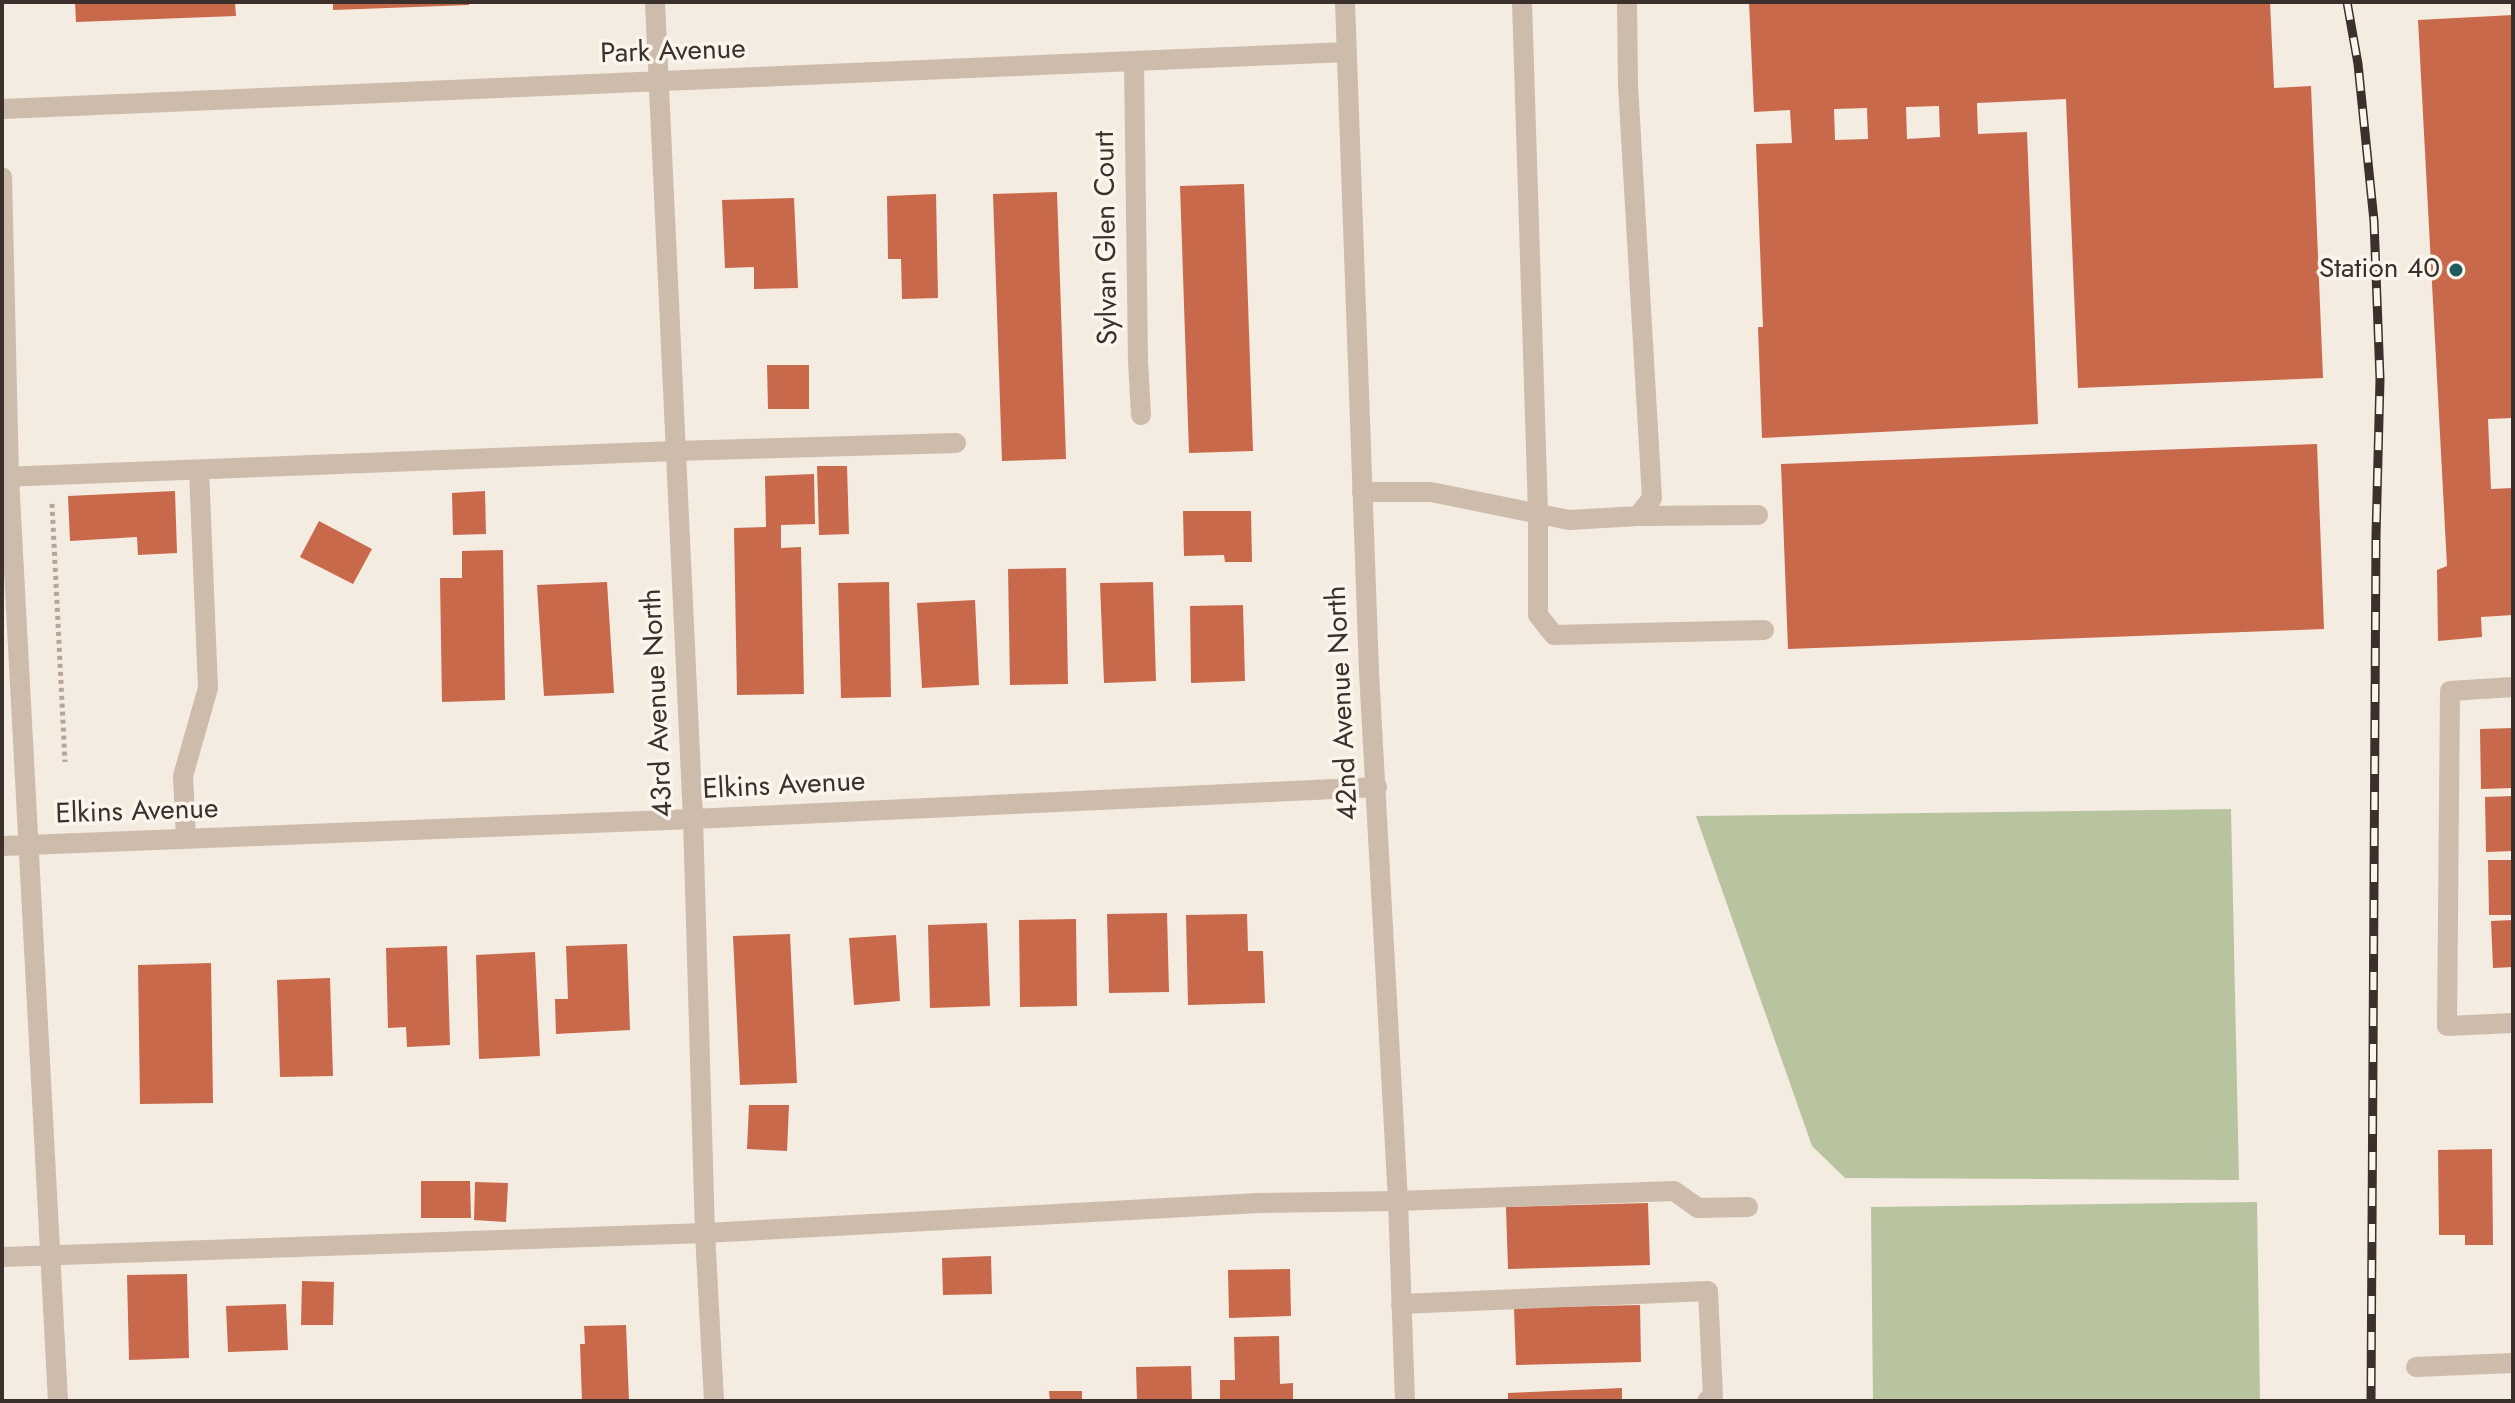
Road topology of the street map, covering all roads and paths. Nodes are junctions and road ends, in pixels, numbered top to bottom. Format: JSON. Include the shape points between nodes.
{"nodes":[{"id":1,"x":655,"y":2,"type":"edge"},
{"id":2,"x":1345,"y":2,"type":"edge"},
{"id":3,"x":1522,"y":2,"type":"edge"},
{"id":4,"x":1627,"y":2,"type":"edge"},
{"id":5,"x":1347,"y":52,"type":"junction"},
{"id":6,"x":1134,"y":62,"type":"junction"},
{"id":7,"x":657,"y":82,"type":"junction"},
{"id":8,"x":2,"y":109,"type":"edge"},
{"id":9,"x":2,"y":177,"type":"edge"},
{"id":10,"x":4,"y":239,"type":"edge"},
{"id":11,"x":1141,"y":415,"type":"dead end"},
{"id":12,"x":956,"y":443,"type":"dead end"},
{"id":13,"x":675,"y":451,"type":"junction"},
{"id":14,"x":199,"y":470,"type":"junction"},
{"id":15,"x":6,"y":477,"type":"edge"},
{"id":16,"x":1362,"y":492,"type":"junction"},
{"id":17,"x":51,"y":495,"type":"dead end"},
{"id":18,"x":1538,"y":513,"type":"junction"},
{"id":19,"x":1758,"y":515,"type":"dead end"},
{"id":20,"x":1638,"y":516,"type":"junction"},
{"id":21,"x":1764,"y":630,"type":"dead end"},
{"id":22,"x":2513,"y":687,"type":"edge"},
{"id":23,"x":65,"y":762,"type":"dead end"},
{"id":24,"x":1377,"y":787,"type":"junction"},
{"id":25,"x":693,"y":819,"type":"junction"},
{"id":26,"x":186,"y":838,"type":"junction"},
{"id":27,"x":27,"y":845,"type":"junction"},
{"id":28,"x":2,"y":846,"type":"edge"},
{"id":29,"x":2513,"y":1023,"type":"edge"},
{"id":30,"x":1398,"y":1201,"type":"junction"},
{"id":31,"x":1748,"y":1207,"type":"dead end"},
{"id":32,"x":705,"y":1233,"type":"junction"},
{"id":33,"x":51,"y":1254,"type":"junction"},
{"id":34,"x":2,"y":1257,"type":"edge"},
{"id":35,"x":1401,"y":1304,"type":"junction"},
{"id":36,"x":2513,"y":1363,"type":"edge"},
{"id":37,"x":2416,"y":1367,"type":"dead end"},
{"id":38,"x":58,"y":1401,"type":"edge"},
{"id":39,"x":714,"y":1401,"type":"edge"},
{"id":40,"x":1405,"y":1401,"type":"edge"},
{"id":41,"x":1707,"y":1401,"type":"edge"}],
"edges":[{"from":1,"to":7,"type":"street","name":"43rd Avenue North"},
{"from":2,"to":5,"type":"street","name":"42nd Avenue North"},
{"from":3,"to":18,"type":"street"},
{"from":4,"to":20,"type":"street","via":[[1652,498]]},
{"from":5,"to":6,"type":"street","name":"Park Avenue"},
{"from":5,"to":16,"type":"street","name":"42nd Avenue North"},
{"from":6,"to":7,"type":"street","name":"Park Avenue"},
{"from":6,"to":11,"type":"street","name":"Sylvan Glen Court"},
{"from":7,"to":8,"type":"street","name":"Park Avenue"},
{"from":7,"to":13,"type":"street","name":"43rd Avenue North"},
{"from":9,"to":10,"type":"street"},
{"from":10,"to":15,"type":"street"},
{"from":12,"to":13,"type":"street"},
{"from":13,"to":14,"type":"street"},
{"from":13,"to":25,"type":"street","name":"43rd Avenue North"},
{"from":14,"to":15,"type":"street"},
{"from":14,"to":26,"type":"street","via":[[208,688],[183,776]]},
{"from":15,"to":27,"type":"street"},
{"from":16,"to":18,"type":"street","via":[[1431,492]]},
{"from":16,"to":24,"type":"street","name":"42nd Avenue North"},
{"from":17,"to":23,"type":"path"},
{"from":18,"to":20,"type":"street","via":[[1569,520]]},
{"from":18,"to":21,"type":"street","via":[[1538,615],[1554,635]]},
{"from":19,"to":20,"type":"street"},
{"from":22,"to":29,"type":"street","via":[[2450,691],[2447,1026]]},
{"from":24,"to":25,"type":"street","name":"Elkins Avenue"},
{"from":24,"to":30,"type":"street","name":"42nd Avenue North"},
{"from":25,"to":26,"type":"street","name":"Elkins Avenue"},
{"from":25,"to":32,"type":"street","name":"43rd Avenue North"},
{"from":26,"to":27,"type":"street","name":"Elkins Avenue"},
{"from":27,"to":28,"type":"street","name":"Elkins Avenue"},
{"from":27,"to":33,"type":"street"},
{"from":30,"to":31,"type":"street","via":[[1674,1191],[1698,1208]]},
{"from":30,"to":32,"type":"street","via":[[1259,1203]]},
{"from":30,"to":35,"type":"street","name":"42nd Avenue North"},
{"from":32,"to":33,"type":"street"},
{"from":32,"to":39,"type":"street","name":"43rd Avenue North"},
{"from":33,"to":34,"type":"street"},
{"from":33,"to":38,"type":"street"},
{"from":35,"to":40,"type":"street","name":"42nd Avenue North"},
{"from":35,"to":41,"type":"street","via":[[1708,1291],[1713,1396]]},
{"from":36,"to":37,"type":"street"}]}
